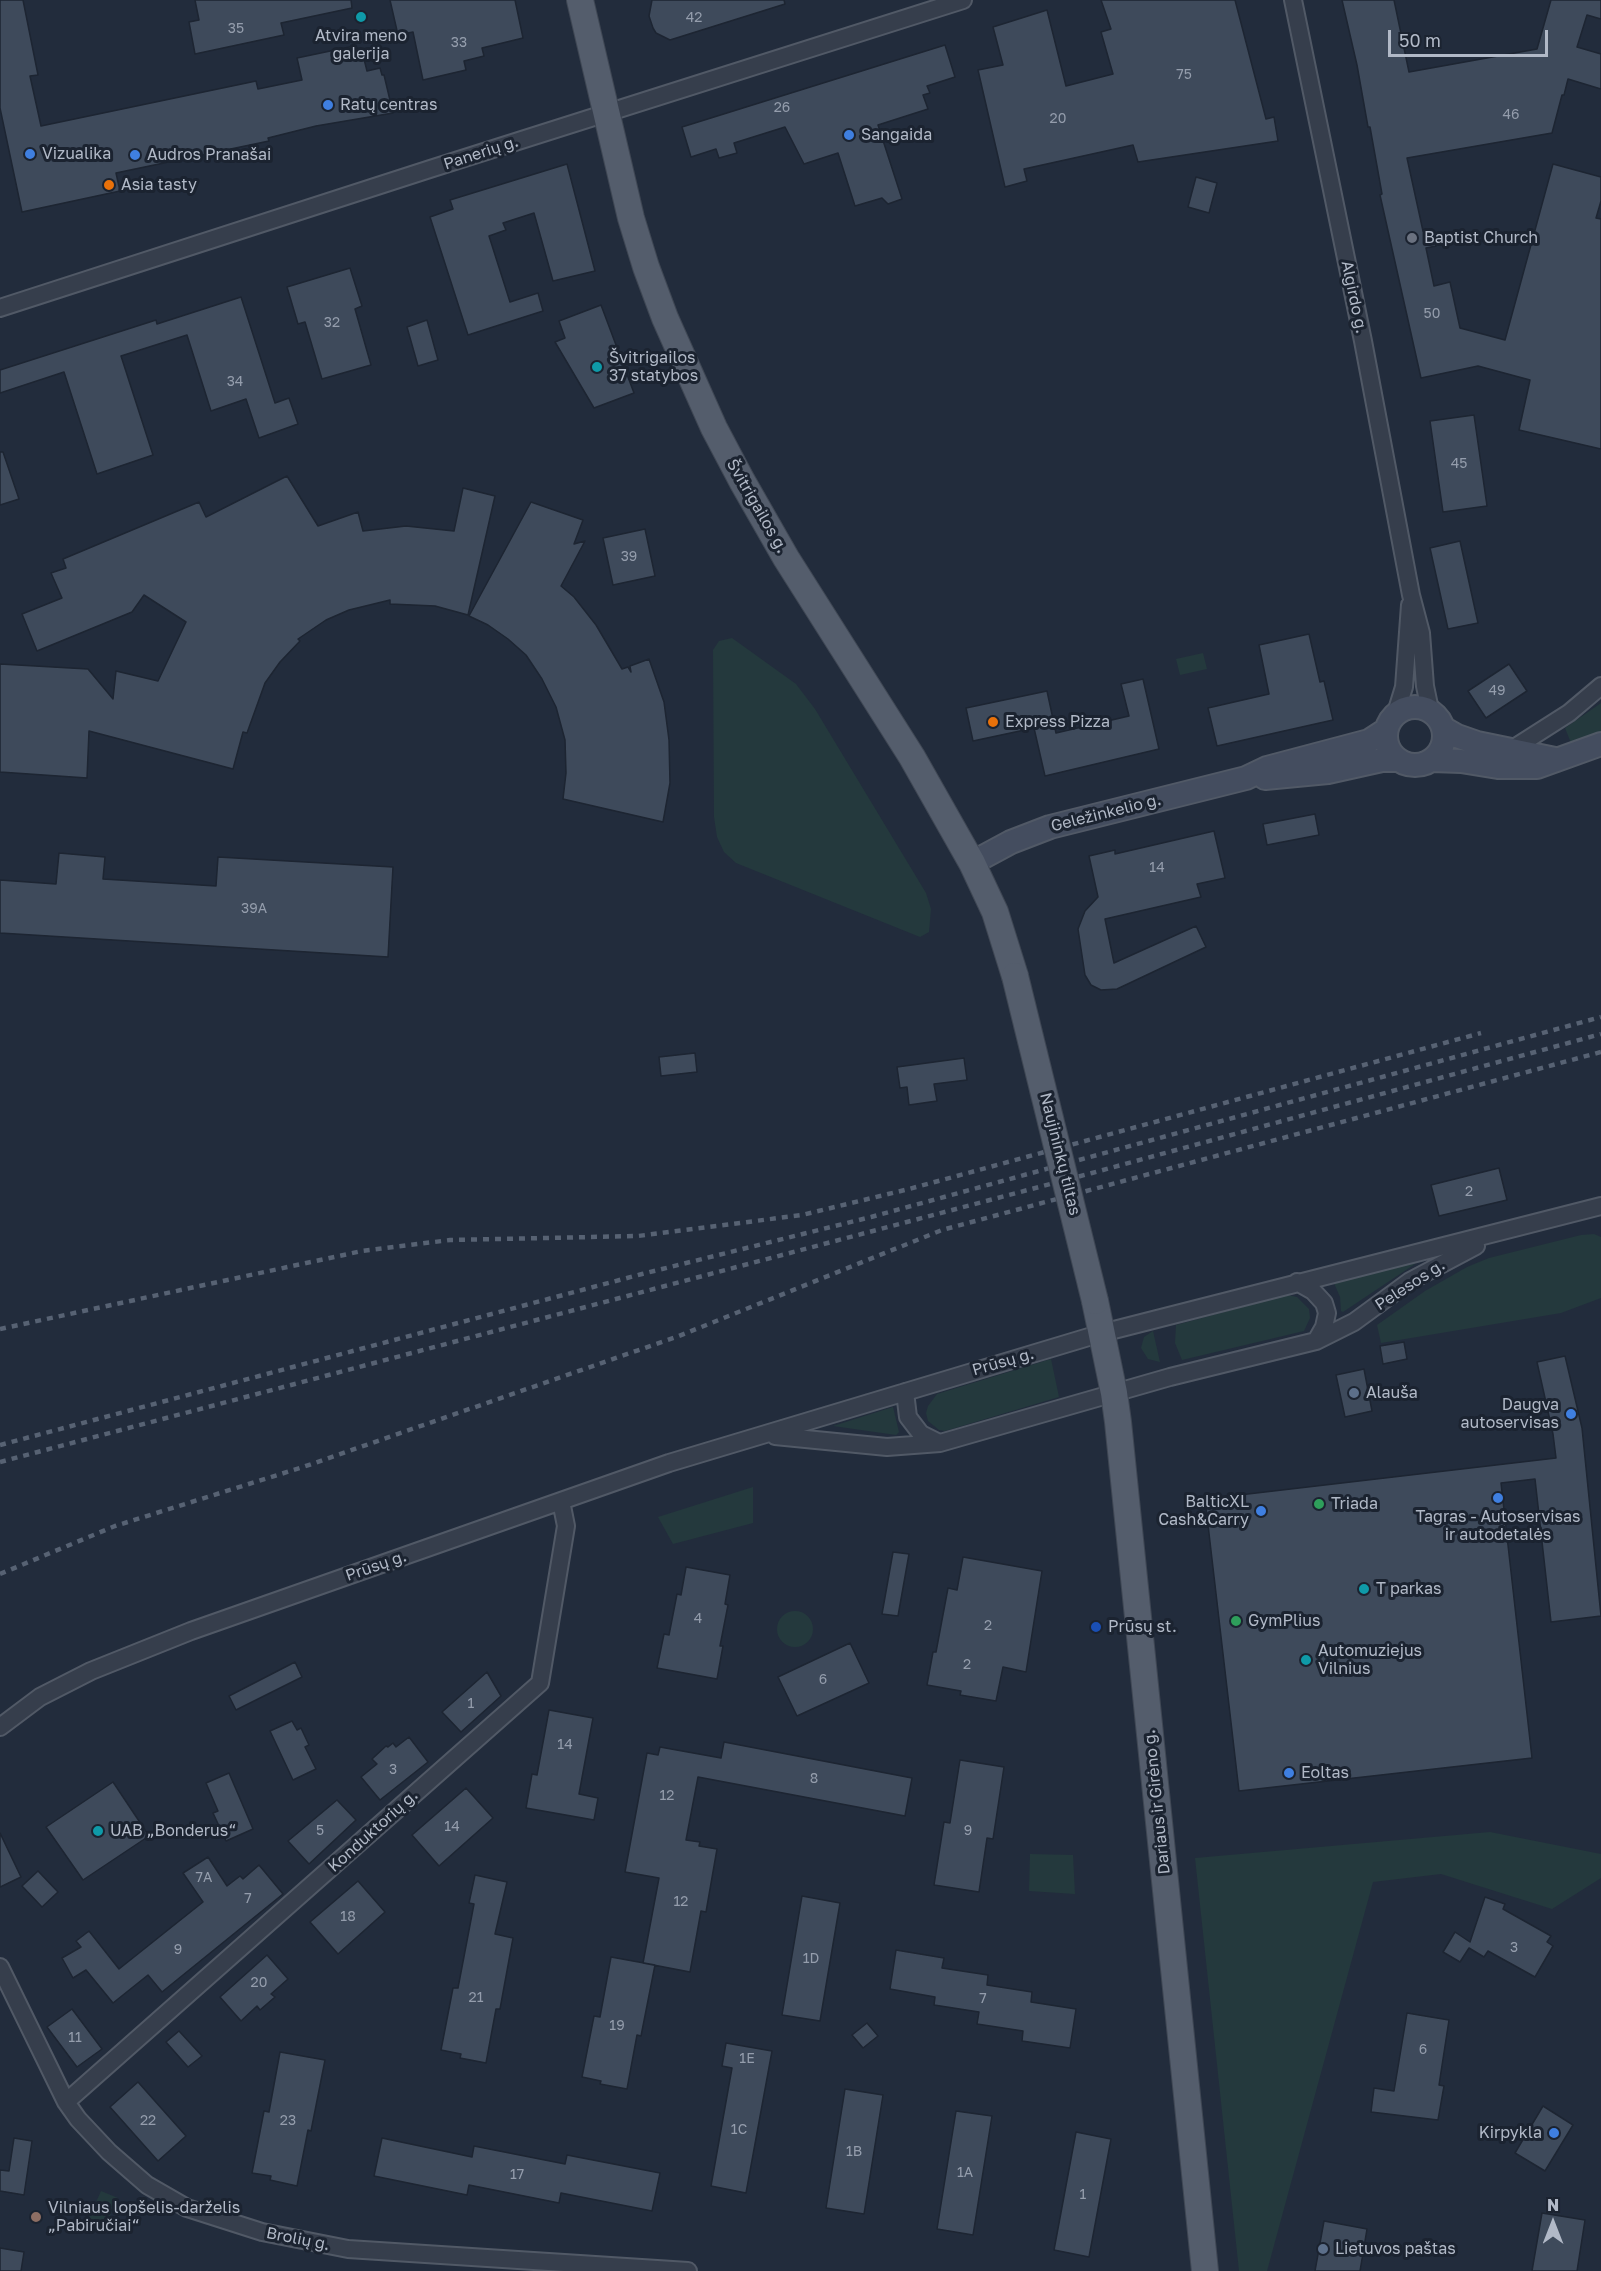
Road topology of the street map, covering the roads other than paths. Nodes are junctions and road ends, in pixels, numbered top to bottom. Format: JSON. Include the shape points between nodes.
{"nodes":[{"id":1,"x":580,"y":0,"type":"edge"},
{"id":2,"x":963,"y":0,"type":"edge"},
{"id":3,"x":1293,"y":0,"type":"edge"},
{"id":4,"x":607,"y":113,"type":"junction"},
{"id":5,"x":0,"y":308,"type":"edge"},
{"id":6,"x":1411,"y":595,"type":"junction"},
{"id":7,"x":1601,"y":686,"type":"edge"},
{"id":8,"x":1437,"y":719,"type":"junction"},
{"id":9,"x":1391,"y":722,"type":"junction"},
{"id":10,"x":1601,"y":744,"type":"edge"},
{"id":11,"x":1511,"y":750,"type":"junction"},
{"id":12,"x":1399,"y":760,"type":"junction"},
{"id":13,"x":1432,"y":760,"type":"junction"},
{"id":14,"x":1556,"y":760,"type":"junction"},
{"id":15,"x":1246,"y":778,"type":"junction"},
{"id":16,"x":972,"y":863,"type":"junction"},
{"id":17,"x":1015,"y":976,"type":"joint"},
{"id":18,"x":1601,"y":1206,"type":"edge"},
{"id":19,"x":1505,"y":1232,"type":"junction"},
{"id":20,"x":1297,"y":1282,"type":"junction"},
{"id":21,"x":1102,"y":1333,"type":"junction"},
{"id":22,"x":1317,"y":1341,"type":"junction"},
{"id":23,"x":905,"y":1392,"type":"junction"},
{"id":24,"x":1114,"y":1393,"type":"junction"},
{"id":25,"x":765,"y":1435,"type":"junction"},
{"id":26,"x":940,"y":1443,"type":"junction"},
{"id":27,"x":561,"y":1501,"type":"junction"},
{"id":28,"x":0,"y":1727,"type":"edge"},
{"id":29,"x":0,"y":1966,"type":"edge"},
{"id":30,"x":66,"y":2102,"type":"junction"},
{"id":31,"x":688,"y":2271,"type":"edge"},
{"id":32,"x":1205,"y":2271,"type":"edge"}],
"edges":[{"from":1,"to":4,"type":"main road","name":"Švitrigailos g."},
{"from":2,"to":4,"type":"street","name":"Panerių g."},
{"from":3,"to":6,"type":"street","name":"Algirdo g."},
{"from":4,"to":5,"type":"street","name":"Panerių g."},
{"from":4,"to":16,"type":"main road","name":"Švitrigailos g.","via":[[646,267],[714,428],[786,558],[912,757]]},
{"from":6,"to":8,"type":"street","name":"Algirdo g.","via":[[1421,633],[1425,686]]},
{"from":6,"to":9,"type":"street","name":"Algirdo g.","via":[[1404,687]]},
{"from":7,"to":11,"type":"street","via":[[1569,713]]},
{"from":8,"to":9,"type":"main road","via":[[1412,706]]},
{"from":8,"to":11,"type":"main road","via":[[1470,741]]},
{"from":8,"to":13,"type":"main road","via":[[1443,745]]},
{"from":9,"to":12,"type":"main road","via":[[1388,747]]},
{"from":9,"to":15,"type":"main road","name":"Geležinkelio g.","via":[[1369,741],[1267,768]]},
{"from":10,"to":14,"type":"main road"},
{"from":11,"to":14,"type":"main road"},
{"from":12,"to":13,"type":"main road","via":[[1415,765]]},
{"from":12,"to":15,"type":"main road","name":"Geležinkelio g.","via":[[1328,772]]},
{"from":13,"to":14,"type":"main road","via":[[1516,768],[1537,767]]},
{"from":15,"to":16,"type":"main road","name":"Geležinkelio g.","via":[[1050,827]]},
{"from":16,"to":17,"type":"main road","name":"Švitrigailos g.","via":[[994,912]]},
{"from":17,"to":21,"type":"main road","name":"Naujininkų tiltas","bridge":true},
{"from":18,"to":19,"type":"street","name":"Pelesos g."},
{"from":19,"to":20,"type":"street","name":"Pelesos g."},
{"from":19,"to":22,"type":"street","name":"Pelesos g.","via":[[1410,1281],[1354,1322]]},
{"from":20,"to":21,"type":"street","name":"Pelesos g."},
{"from":20,"to":22,"type":"street","via":[[1324,1303],[1327,1313]]},
{"from":21,"to":23,"type":"street","name":"Prūsų g."},
{"from":21,"to":24,"type":"main road","name":"Dariaus ir Girėno g."},
{"from":22,"to":24,"type":"street","name":"Pelesos g."},
{"from":23,"to":25,"type":"street","name":"Prūsų g."},
{"from":23,"to":26,"type":"street","via":[[908,1417],[921,1434]]},
{"from":24,"to":26,"type":"street","name":"Prūsų g."},
{"from":24,"to":32,"type":"main road","name":"Dariaus ir Girėno g."},
{"from":25,"to":26,"type":"street","name":"Prūsų g.","via":[[887,1447]]},
{"from":25,"to":27,"type":"street","name":"Prūsų g."},
{"from":27,"to":28,"type":"street","name":"Prūsų g.","via":[[191,1631],[91,1671],[40,1697]]},
{"from":27,"to":30,"type":"street","name":"Konduktorių g.","via":[[566,1526],[540,1683]]},
{"from":29,"to":30,"type":"street","name":"Brolių g."},
{"from":30,"to":31,"type":"street","name":"Brolių g.","via":[[109,2152],[147,2185],[187,2208],[262,2232],[348,2249]]}]}
